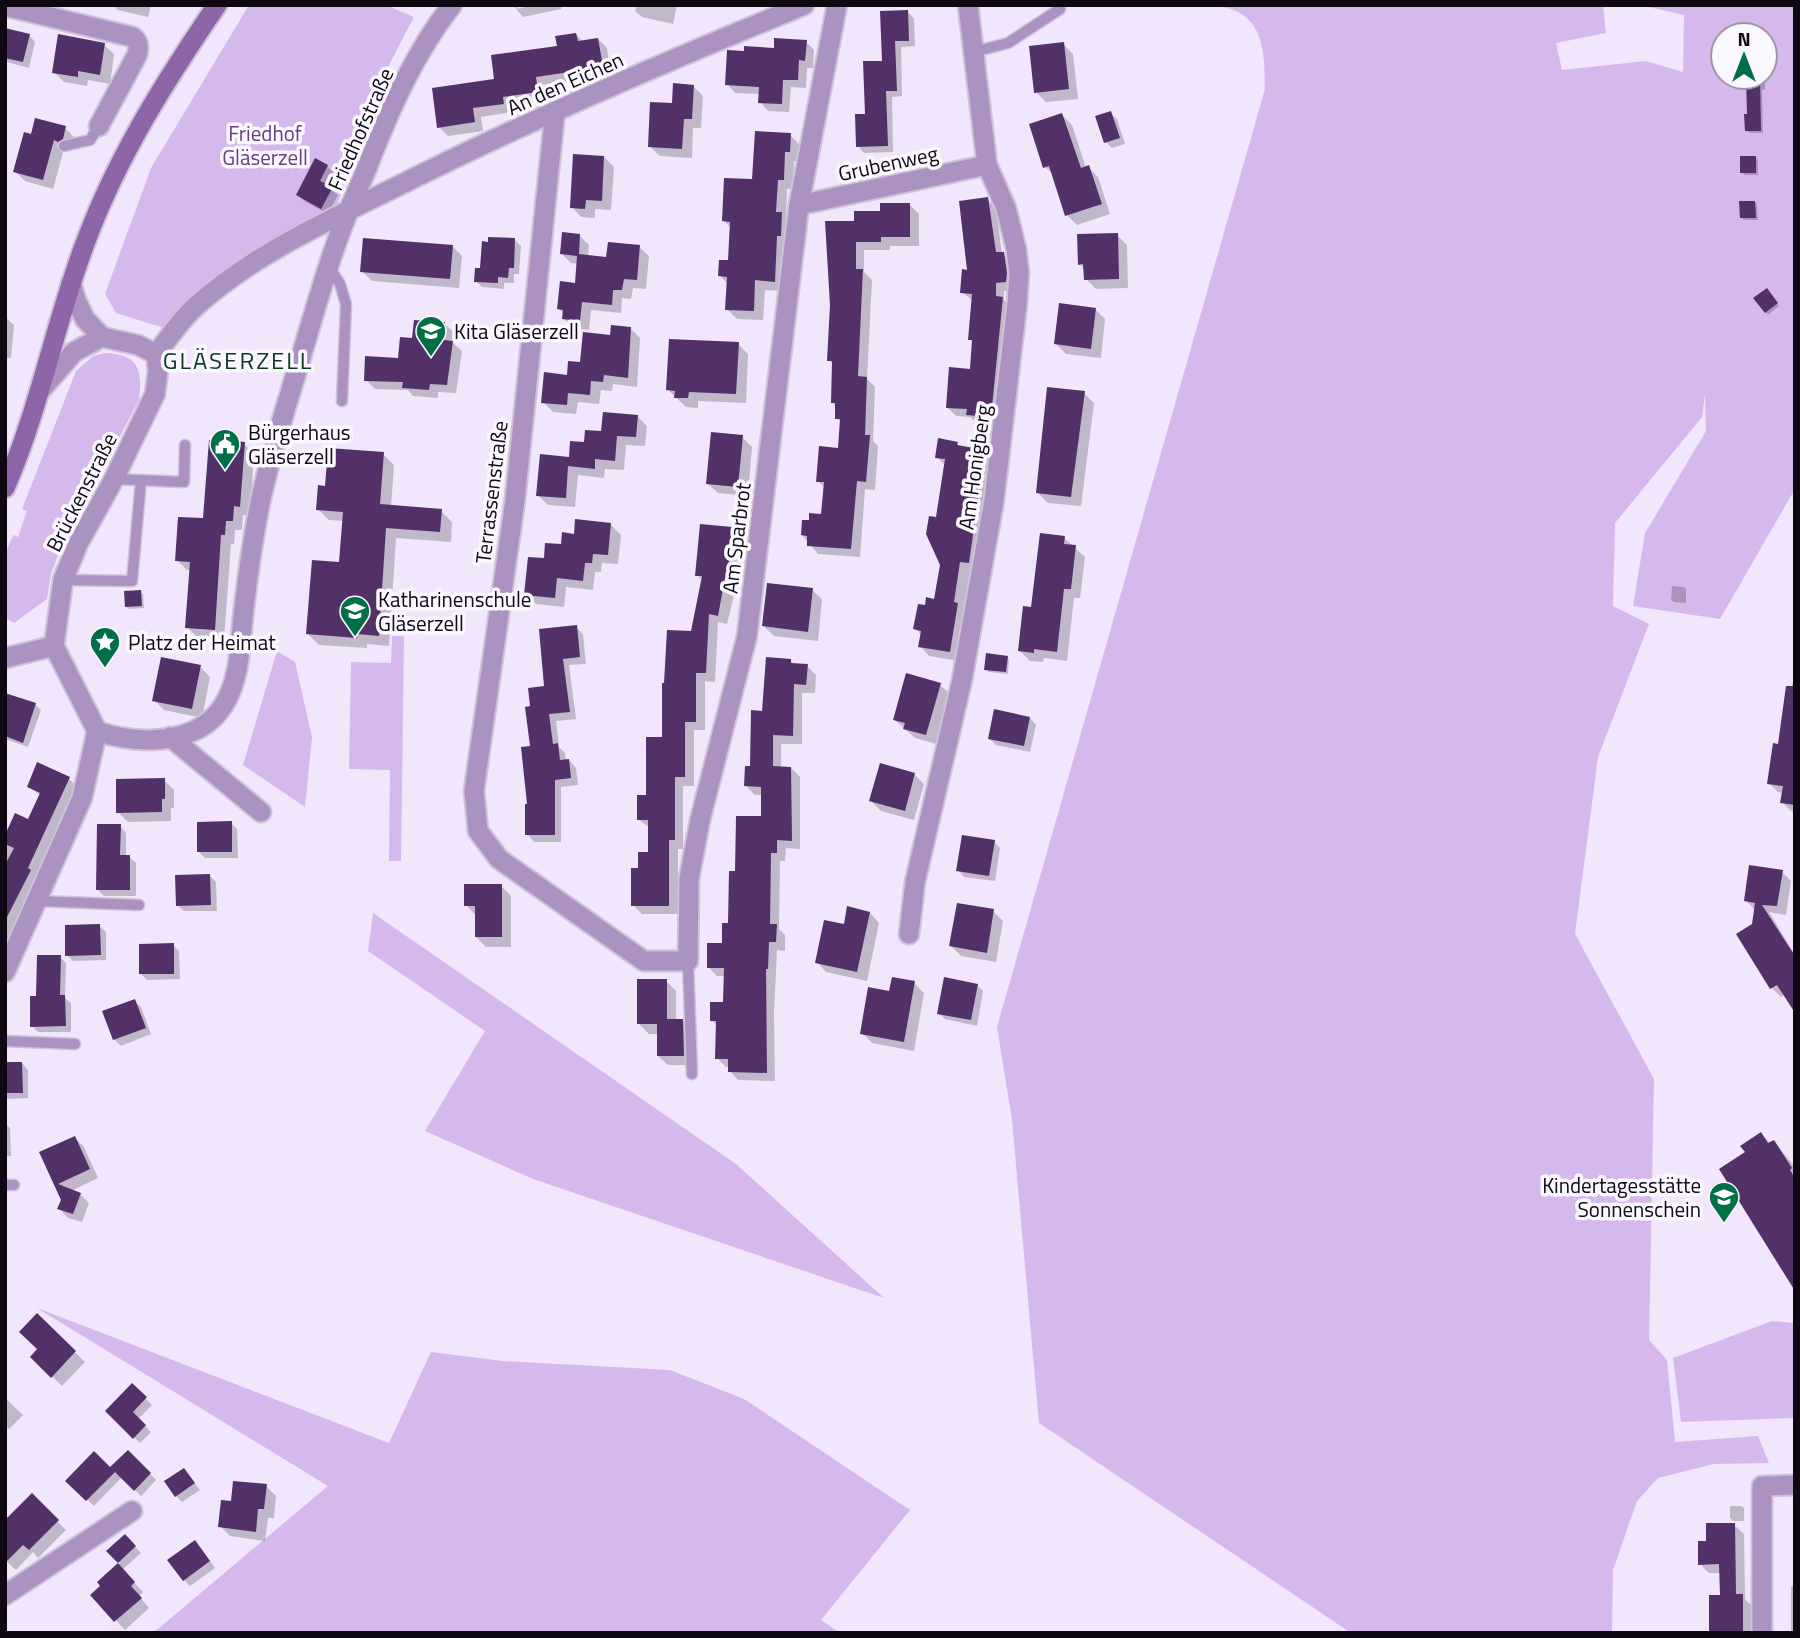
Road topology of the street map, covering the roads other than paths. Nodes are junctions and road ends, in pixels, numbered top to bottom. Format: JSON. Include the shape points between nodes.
{"nodes":[{"id":1,"x":218,"y":5,"type":"edge"},
{"id":2,"x":804,"y":5,"type":"edge"},
{"id":3,"x":837,"y":5,"type":"edge"},
{"id":4,"x":968,"y":5,"type":"edge"},
{"id":5,"x":5,"y":6,"type":"edge"},
{"id":6,"x":446,"y":7,"type":"edge"},
{"id":7,"x":1060,"y":9,"type":"dead end"},
{"id":8,"x":974,"y":52,"type":"junction"},
{"id":9,"x":555,"y":111,"type":"junction"},
{"id":10,"x":99,"y":126,"type":"joint"},
{"id":11,"x":64,"y":146,"type":"dead end"},
{"id":12,"x":987,"y":164,"type":"junction"},
{"id":13,"x":799,"y":205,"type":"junction"},
{"id":14,"x":348,"y":211,"type":"junction"},
{"id":15,"x":328,"y":267,"type":"junction"},
{"id":16,"x":71,"y":283,"type":"junction"},
{"id":17,"x":102,"y":337,"type":"junction"},
{"id":18,"x":156,"y":354,"type":"junction"},
{"id":19,"x":40,"y":391,"type":"junction"},
{"id":20,"x":342,"y":401,"type":"dead end"},
{"id":21,"x":185,"y":445,"type":"dead end"},
{"id":22,"x":114,"y":479,"type":"junction"},
{"id":23,"x":7,"y":480,"type":"edge"},
{"id":24,"x":141,"y":480,"type":"junction"},
{"id":25,"x":63,"y":580,"type":"junction"},
{"id":26,"x":54,"y":646,"type":"junction"},
{"id":27,"x":5,"y":658,"type":"edge"},
{"id":28,"x":97,"y":731,"type":"junction"},
{"id":29,"x":170,"y":737,"type":"junction"},
{"id":30,"x":261,"y":812,"type":"dead end"},
{"id":31,"x":37,"y":901,"type":"junction"},
{"id":32,"x":139,"y":905,"type":"dead end"},
{"id":33,"x":909,"y":933,"type":"dead end"},
{"id":34,"x":688,"y":961,"type":"junction"},
{"id":35,"x":5,"y":972,"type":"edge"},
{"id":36,"x":5,"y":1041,"type":"edge"},
{"id":37,"x":75,"y":1044,"type":"dead end"},
{"id":38,"x":692,"y":1074,"type":"dead end"},
{"id":39,"x":1795,"y":1485,"type":"edge"},
{"id":40,"x":132,"y":1511,"type":"dead end"},
{"id":41,"x":5,"y":1595,"type":"edge"},
{"id":42,"x":1762,"y":1633,"type":"edge"}],
"edges":[{"from":1,"to":16,"type":"main road","via":[[136,131]]},
{"from":2,"to":9,"type":"street","name":"An den Eichen"},
{"from":3,"to":13,"type":"street","name":"Am Sparbrot"},
{"from":4,"to":8,"type":"street","name":"Am Honigberg"},
{"from":5,"to":10,"type":"street","via":[[136,40],[137,55]]},
{"from":6,"to":14,"type":"street","name":"Friedhofstraße","via":[[390,113]]},
{"from":7,"to":8,"type":"lane","via":[[1008,43]]},
{"from":8,"to":12,"type":"street","name":"Am Honigberg"},
{"from":9,"to":14,"type":"street","name":"An den Eichen"},
{"from":9,"to":34,"type":"street","name":"Terrassenstraße","via":[[515,500],[474,791],[478,831],[499,859],[644,961]]},
{"from":10,"to":11,"type":"lane","via":[[90,140]]},
{"from":12,"to":13,"type":"street","name":"Grubenweg"},
{"from":12,"to":33,"type":"street","name":"Am Honigberg","via":[[1013,228],[1019,273],[1017,304],[994,500],[962,680],[915,882]]},
{"from":13,"to":34,"type":"street","name":"Am Sparbrot","via":[[747,636],[689,879]]},
{"from":14,"to":15,"type":"street"},
{"from":14,"to":18,"type":"street","name":"Friedhofstraße","via":[[250,265],[195,307]]},
{"from":15,"to":20,"type":"lane","via":[[346,304]]},
{"from":15,"to":29,"type":"street","via":[[263,490],[232,690],[207,722]]},
{"from":16,"to":17,"type":"street","via":[[85,319]]},
{"from":16,"to":19,"type":"main road"},
{"from":17,"to":18,"type":"street"},
{"from":17,"to":19,"type":"street","via":[[74,352]]},
{"from":18,"to":22,"type":"street","name":"Brückenstraße","via":[[155,394]]},
{"from":19,"to":23,"type":"main road"},
{"from":21,"to":24,"type":"lane","via":[[184,482]]},
{"from":22,"to":24,"type":"lane"},
{"from":22,"to":25,"type":"street","name":"Brückenstraße"},
{"from":24,"to":25,"type":"lane","via":[[132,581]]},
{"from":25,"to":26,"type":"street","name":"Brückenstraße"},
{"from":26,"to":27,"type":"street"},
{"from":26,"to":28,"type":"street"},
{"from":28,"to":29,"type":"street","via":[[127,739]]},
{"from":28,"to":31,"type":"street","via":[[82,798]]},
{"from":29,"to":30,"type":"street"},
{"from":31,"to":32,"type":"lane"},
{"from":31,"to":35,"type":"street"},
{"from":34,"to":38,"type":"lane","name":"Am Sparbrot"},
{"from":36,"to":37,"type":"lane"},
{"from":39,"to":42,"type":"street","via":[[1762,1486]]},
{"from":40,"to":41,"type":"street"}]}
